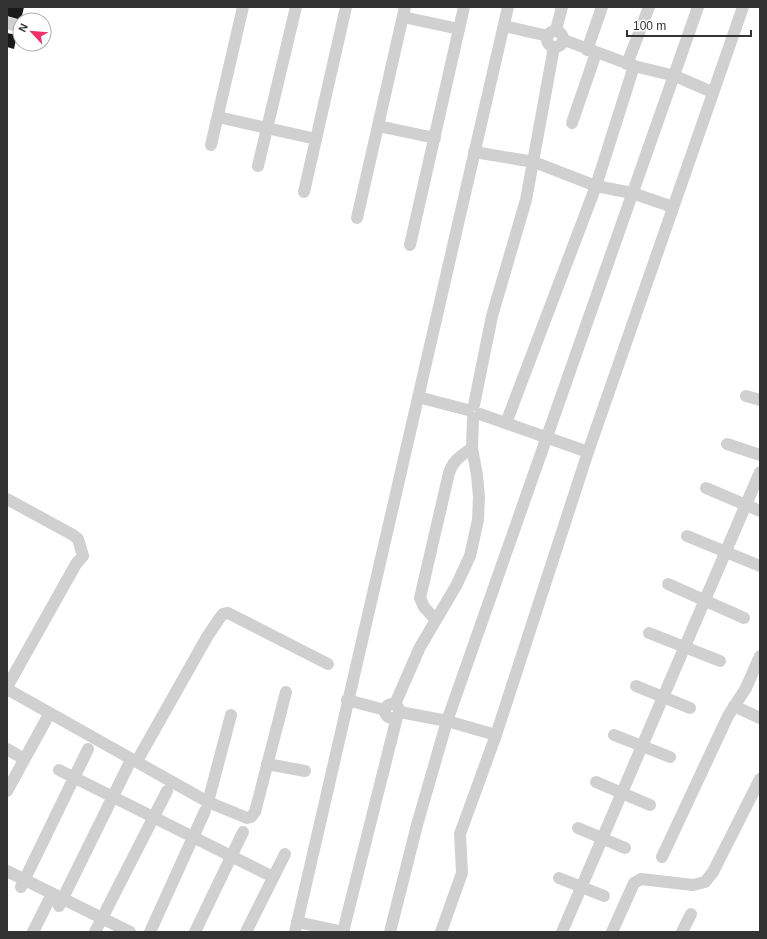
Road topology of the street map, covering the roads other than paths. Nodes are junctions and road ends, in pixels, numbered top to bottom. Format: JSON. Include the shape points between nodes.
{"nodes":[{"id":1,"x":243,"y":7,"type":"edge"},
{"id":2,"x":296,"y":7,"type":"edge"},
{"id":3,"x":346,"y":7,"type":"edge"},
{"id":4,"x":464,"y":7,"type":"edge"},
{"id":5,"x":508,"y":7,"type":"edge"},
{"id":6,"x":562,"y":7,"type":"edge"},
{"id":7,"x":602,"y":7,"type":"edge"},
{"id":8,"x":649,"y":7,"type":"edge"},
{"id":9,"x":698,"y":7,"type":"edge"},
{"id":10,"x":743,"y":7,"type":"edge"},
{"id":11,"x":404,"y":12,"type":"edge"},
{"id":12,"x":504,"y":26,"type":"junction"},
{"id":13,"x":459,"y":29,"type":"junction"},
{"id":14,"x":552,"y":33,"type":"junction"},
{"id":15,"x":559,"y":44,"type":"junction"},
{"id":16,"x":591,"y":52,"type":"junction"},
{"id":17,"x":631,"y":65,"type":"junction"},
{"id":18,"x":675,"y":76,"type":"junction"},
{"id":19,"x":712,"y":92,"type":"junction"},
{"id":20,"x":218,"y":117,"type":"junction"},
{"id":21,"x":572,"y":122,"type":"dead end"},
{"id":22,"x":378,"y":126,"type":"junction"},
{"id":23,"x":267,"y":128,"type":"junction"},
{"id":24,"x":316,"y":138,"type":"junction"},
{"id":25,"x":435,"y":138,"type":"junction"},
{"id":26,"x":212,"y":145,"type":"dead end"},
{"id":27,"x":474,"y":152,"type":"junction"},
{"id":28,"x":534,"y":162,"type":"junction"},
{"id":29,"x":258,"y":166,"type":"dead end"},
{"id":30,"x":596,"y":186,"type":"junction"},
{"id":31,"x":304,"y":192,"type":"dead end"},
{"id":32,"x":632,"y":193,"type":"junction"},
{"id":33,"x":673,"y":207,"type":"junction"},
{"id":34,"x":357,"y":218,"type":"dead end"},
{"id":35,"x":410,"y":245,"type":"dead end"},
{"id":36,"x":746,"y":396,"type":"dead end"},
{"id":37,"x":418,"y":397,"type":"junction"},
{"id":38,"x":760,"y":400,"type":"edge"},
{"id":39,"x":474,"y":412,"type":"junction"},
{"id":40,"x":506,"y":423,"type":"junction"},
{"id":41,"x":547,"y":438,"type":"junction"},
{"id":42,"x":727,"y":444,"type":"dead end"},
{"id":43,"x":472,"y":448,"type":"junction"},
{"id":44,"x":588,"y":452,"type":"junction"},
{"id":45,"x":760,"y":455,"type":"edge"},
{"id":46,"x":760,"y":472,"type":"edge"},
{"id":47,"x":706,"y":488,"type":"dead end"},
{"id":48,"x":7,"y":499,"type":"edge"},
{"id":49,"x":746,"y":504,"type":"junction"},
{"id":50,"x":760,"y":511,"type":"edge"},
{"id":51,"x":687,"y":536,"type":"dead end"},
{"id":52,"x":726,"y":552,"type":"junction"},
{"id":53,"x":760,"y":566,"type":"edge"},
{"id":54,"x":668,"y":584,"type":"dead end"},
{"id":55,"x":705,"y":600,"type":"junction"},
{"id":56,"x":744,"y":618,"type":"dead end"},
{"id":57,"x":435,"y":620,"type":"junction"},
{"id":58,"x":648,"y":633,"type":"dead end"},
{"id":59,"x":685,"y":647,"type":"junction"},
{"id":60,"x":760,"y":656,"type":"edge"},
{"id":61,"x":720,"y":661,"type":"dead end"},
{"id":62,"x":328,"y":664,"type":"dead end"},
{"id":63,"x":636,"y":686,"type":"dead end"},
{"id":64,"x":7,"y":688,"type":"edge"},
{"id":65,"x":286,"y":692,"type":"dead end"},
{"id":66,"x":663,"y":697,"type":"junction"},
{"id":67,"x":347,"y":700,"type":"junction"},
{"id":68,"x":734,"y":706,"type":"junction"},
{"id":69,"x":690,"y":708,"type":"dead end"},
{"id":70,"x":394,"y":711,"type":"junction"},
{"id":71,"x":231,"y":715,"type":"dead end"},
{"id":72,"x":760,"y":718,"type":"edge"},
{"id":73,"x":46,"y":720,"type":"dead end"},
{"id":74,"x":447,"y":722,"type":"junction"},
{"id":75,"x":496,"y":735,"type":"junction"},
{"id":76,"x":614,"y":735,"type":"dead end"},
{"id":77,"x":642,"y":746,"type":"junction"},
{"id":78,"x":7,"y":749,"type":"edge"},
{"id":79,"x":88,"y":749,"type":"dead end"},
{"id":80,"x":670,"y":757,"type":"dead end"},
{"id":81,"x":24,"y":758,"type":"junction"},
{"id":82,"x":133,"y":762,"type":"junction"},
{"id":83,"x":267,"y":764,"type":"junction"},
{"id":84,"x":59,"y":770,"type":"dead end"},
{"id":85,"x":305,"y":771,"type":"dead end"},
{"id":86,"x":73,"y":778,"type":"junction"},
{"id":87,"x":760,"y":779,"type":"edge"},
{"id":88,"x":596,"y":782,"type":"dead end"},
{"id":89,"x":7,"y":791,"type":"edge"},
{"id":90,"x":167,"y":791,"type":"dead end"},
{"id":91,"x":622,"y":793,"type":"junction"},
{"id":92,"x":112,"y":797,"type":"junction"},
{"id":93,"x":650,"y":805,"type":"dead end"},
{"id":94,"x":207,"y":806,"type":"junction"},
{"id":95,"x":152,"y":818,"type":"junction"},
{"id":96,"x":578,"y":828,"type":"dead end"},
{"id":97,"x":243,"y":832,"type":"dead end"},
{"id":98,"x":192,"y":837,"type":"junction"},
{"id":99,"x":602,"y":838,"type":"junction"},
{"id":100,"x":625,"y":848,"type":"dead end"},
{"id":101,"x":285,"y":854,"type":"dead end"},
{"id":102,"x":232,"y":856,"type":"junction"},
{"id":103,"x":662,"y":857,"type":"dead end"},
{"id":104,"x":7,"y":871,"type":"edge"},
{"id":105,"x":273,"y":877,"type":"junction"},
{"id":106,"x":559,"y":878,"type":"dead end"},
{"id":107,"x":7,"y":880,"type":"edge"},
{"id":108,"x":22,"y":883,"type":"junction"},
{"id":109,"x":582,"y":887,"type":"junction"},
{"id":110,"x":604,"y":896,"type":"dead end"},
{"id":111,"x":56,"y":900,"type":"junction"},
{"id":112,"x":691,"y":914,"type":"dead end"},
{"id":113,"x":99,"y":925,"type":"edge"},
{"id":114,"x":296,"y":927,"type":"edge"},
{"id":115,"x":33,"y":932,"type":"edge"},
{"id":116,"x":112,"y":932,"type":"edge"},
{"id":117,"x":130,"y":932,"type":"edge"},
{"id":118,"x":150,"y":932,"type":"edge"},
{"id":119,"x":195,"y":932,"type":"edge"},
{"id":120,"x":246,"y":932,"type":"edge"},
{"id":121,"x":343,"y":932,"type":"edge"},
{"id":122,"x":390,"y":932,"type":"edge"},
{"id":123,"x":441,"y":932,"type":"edge"},
{"id":124,"x":562,"y":932,"type":"edge"},
{"id":125,"x":612,"y":932,"type":"edge"},
{"id":126,"x":682,"y":932,"type":"edge"}],
"edges":[{"from":1,"to":20,"type":"street"},
{"from":2,"to":23,"type":"street"},
{"from":3,"to":24,"type":"street"},
{"from":4,"to":13,"type":"street"},
{"from":5,"to":12,"type":"street"},
{"from":6,"to":14,"type":"street"},
{"from":7,"to":16,"type":"street"},
{"from":8,"to":17,"type":"street"},
{"from":9,"to":18,"type":"street"},
{"from":10,"to":19,"type":"street"},
{"from":11,"to":13,"type":"street"},
{"from":11,"to":22,"type":"street"},
{"from":12,"to":14,"type":"street"},
{"from":12,"to":27,"type":"street"},
{"from":13,"to":25,"type":"street"},
{"from":14,"to":15,"type":"street","via":[[562,34]]},
{"from":15,"to":16,"type":"street"},
{"from":15,"to":28,"type":"street"},
{"from":16,"to":17,"type":"street"},
{"from":16,"to":21,"type":"street"},
{"from":17,"to":18,"type":"street"},
{"from":17,"to":30,"type":"street"},
{"from":18,"to":19,"type":"street"},
{"from":18,"to":32,"type":"street"},
{"from":19,"to":33,"type":"street"},
{"from":20,"to":23,"type":"street"},
{"from":20,"to":26,"type":"street"},
{"from":22,"to":25,"type":"street"},
{"from":22,"to":34,"type":"street"},
{"from":23,"to":24,"type":"street"},
{"from":23,"to":29,"type":"street"},
{"from":24,"to":31,"type":"street"},
{"from":25,"to":35,"type":"street"},
{"from":27,"to":28,"type":"street"},
{"from":27,"to":37,"type":"street"},
{"from":28,"to":30,"type":"street"},
{"from":28,"to":39,"type":"street","via":[[514,244],[492,316]]},
{"from":30,"to":32,"type":"street"},
{"from":30,"to":40,"type":"street"},
{"from":32,"to":33,"type":"street"},
{"from":32,"to":41,"type":"street"},
{"from":33,"to":44,"type":"street"},
{"from":36,"to":38,"type":"street"},
{"from":37,"to":39,"type":"street"},
{"from":37,"to":67,"type":"street"},
{"from":39,"to":40,"type":"street"},
{"from":39,"to":43,"type":"street"},
{"from":40,"to":41,"type":"street"},
{"from":41,"to":44,"type":"street"},
{"from":41,"to":74,"type":"street"},
{"from":42,"to":45,"type":"street"},
{"from":43,"to":57,"type":"street","via":[[478,497],[478,520],[474,542],[464,572]]},
{"from":43,"to":57,"type":"street","via":[[452,464],[420,598]]},
{"from":44,"to":75,"type":"street"},
{"from":46,"to":49,"type":"street"},
{"from":47,"to":49,"type":"street"},
{"from":48,"to":64,"type":"street","via":[[73,535],[78,539],[83,556],[76,564]]},
{"from":49,"to":50,"type":"street"},
{"from":49,"to":52,"type":"street"},
{"from":51,"to":52,"type":"street"},
{"from":52,"to":53,"type":"street"},
{"from":52,"to":55,"type":"street"},
{"from":54,"to":55,"type":"street"},
{"from":55,"to":56,"type":"street"},
{"from":55,"to":59,"type":"street"},
{"from":57,"to":70,"type":"street","via":[[420,647]]},
{"from":58,"to":59,"type":"street"},
{"from":59,"to":61,"type":"street"},
{"from":59,"to":66,"type":"street"},
{"from":60,"to":68,"type":"street","via":[[746,688]]},
{"from":62,"to":82,"type":"street","via":[[228,613],[224,614],[207,637]]},
{"from":63,"to":66,"type":"street"},
{"from":64,"to":82,"type":"street"},
{"from":65,"to":83,"type":"street"},
{"from":66,"to":69,"type":"street"},
{"from":66,"to":77,"type":"street"},
{"from":67,"to":70,"type":"street"},
{"from":67,"to":114,"type":"street"},
{"from":68,"to":72,"type":"street"},
{"from":68,"to":103,"type":"street"},
{"from":70,"to":74,"type":"street"},
{"from":70,"to":121,"type":"street"},
{"from":71,"to":94,"type":"street"},
{"from":73,"to":81,"type":"street"},
{"from":74,"to":75,"type":"street"},
{"from":74,"to":122,"type":"street"},
{"from":75,"to":123,"type":"street","via":[[460,834],[462,873]]},
{"from":76,"to":77,"type":"street"},
{"from":77,"to":80,"type":"street"},
{"from":77,"to":91,"type":"street"},
{"from":78,"to":81,"type":"street"},
{"from":79,"to":86,"type":"street"},
{"from":81,"to":89,"type":"street"},
{"from":82,"to":92,"type":"street"},
{"from":82,"to":94,"type":"street"},
{"from":83,"to":85,"type":"street"},
{"from":83,"to":94,"type":"street","via":[[255,812],[251,817]]},
{"from":84,"to":86,"type":"street"},
{"from":86,"to":92,"type":"street"},
{"from":86,"to":108,"type":"street"},
{"from":87,"to":125,"type":"street","via":[[713,872],[705,882],[693,885],[641,879],[634,883]]},
{"from":88,"to":91,"type":"street"},
{"from":90,"to":95,"type":"street"},
{"from":91,"to":93,"type":"street"},
{"from":91,"to":99,"type":"street"},
{"from":92,"to":95,"type":"street"},
{"from":92,"to":111,"type":"street"},
{"from":94,"to":98,"type":"street"},
{"from":95,"to":98,"type":"street"},
{"from":95,"to":113,"type":"street"},
{"from":96,"to":99,"type":"street"},
{"from":97,"to":102,"type":"street"},
{"from":98,"to":102,"type":"street"},
{"from":98,"to":118,"type":"street"},
{"from":99,"to":100,"type":"street"},
{"from":99,"to":109,"type":"street"},
{"from":101,"to":105,"type":"street"},
{"from":102,"to":105,"type":"street"},
{"from":102,"to":119,"type":"street"},
{"from":104,"to":108,"type":"street"},
{"from":105,"to":120,"type":"street"},
{"from":106,"to":109,"type":"street"},
{"from":107,"to":108,"type":"street"},
{"from":108,"to":111,"type":"street"},
{"from":109,"to":110,"type":"street"},
{"from":109,"to":124,"type":"street"},
{"from":111,"to":113,"type":"street"},
{"from":111,"to":115,"type":"street"},
{"from":112,"to":126,"type":"street"},
{"from":113,"to":116,"type":"street"},
{"from":113,"to":117,"type":"street"},
{"from":114,"to":121,"type":"street"}]}
